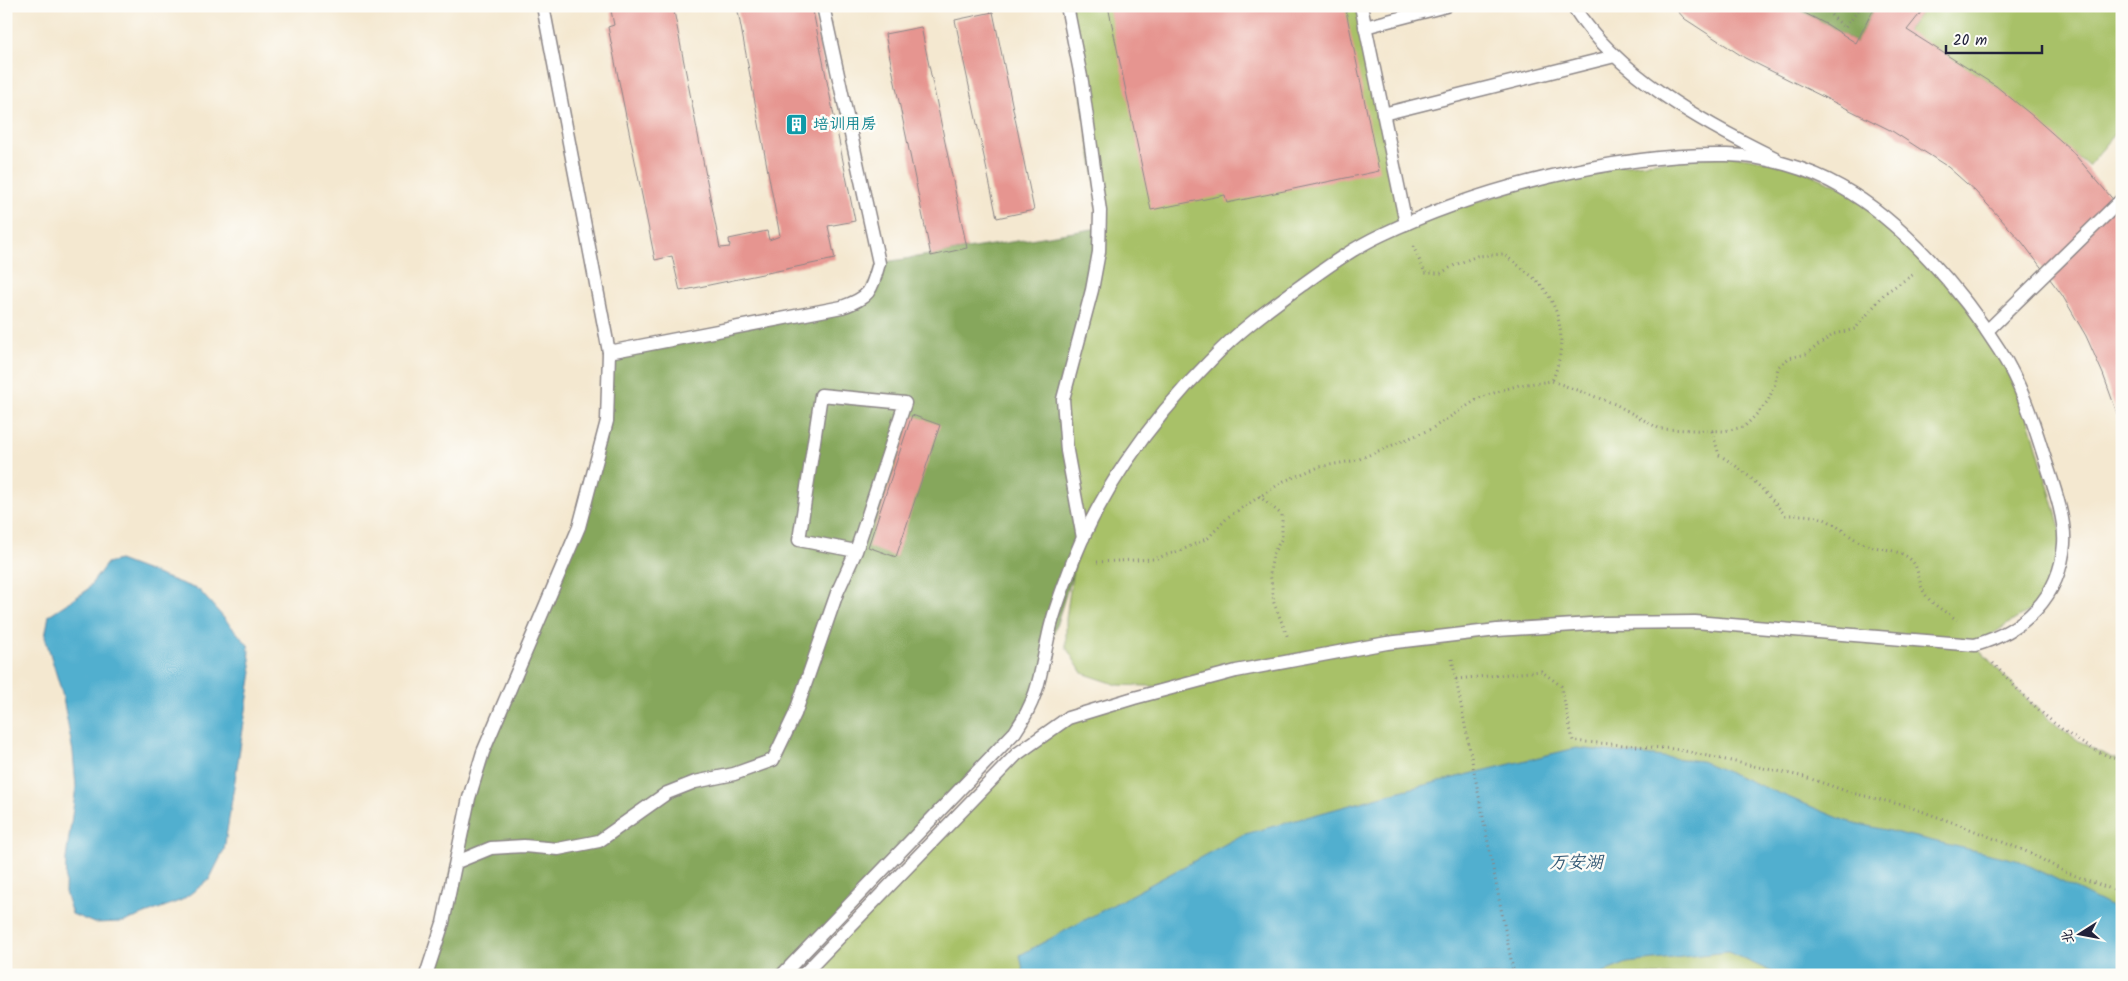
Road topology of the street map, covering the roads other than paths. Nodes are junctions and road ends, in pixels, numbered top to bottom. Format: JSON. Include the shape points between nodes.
{"nodes":[{"id":1,"x":543,"y":6,"type":"edge"},
{"id":2,"x":823,"y":6,"type":"edge"},
{"id":3,"x":1067,"y":6,"type":"edge"},
{"id":4,"x":1361,"y":6,"type":"edge"},
{"id":5,"x":1446,"y":6,"type":"edge"},
{"id":6,"x":1573,"y":6,"type":"edge"},
{"id":7,"x":1365,"y":27,"type":"junction"},
{"id":8,"x":1615,"y":56,"type":"junction"},
{"id":9,"x":1383,"y":114,"type":"junction"},
{"id":10,"x":1788,"y":165,"type":"junction"},
{"id":11,"x":2122,"y":199,"type":"edge"},
{"id":12,"x":1406,"y":224,"type":"junction"},
{"id":13,"x":1987,"y":331,"type":"junction"},
{"id":14,"x":609,"y":352,"type":"junction"},
{"id":15,"x":1083,"y":538,"type":"junction"},
{"id":16,"x":856,"y":551,"type":"junction"},
{"id":17,"x":457,"y":862,"type":"junction"},
{"id":18,"x":426,"y":975,"type":"edge"},
{"id":19,"x":782,"y":975,"type":"edge"},
{"id":20,"x":804,"y":975,"type":"edge"}],
"edges":[{"from":1,"to":14,"type":"lane"},
{"from":2,"to":14,"type":"lane","via":[[879,264],[873,284],[863,299],[842,307]]},
{"from":3,"to":15,"type":"lane","via":[[1082,82],[1100,211],[1099,252],[1092,290],[1063,399],[1067,452]]},
{"from":4,"to":7,"type":"lane"},
{"from":5,"to":7,"type":"lane"},
{"from":6,"to":8,"type":"lane"},
{"from":7,"to":9,"type":"lane"},
{"from":8,"to":9,"type":"lane"},
{"from":8,"to":10,"type":"lane","via":[[1696,117]]},
{"from":9,"to":12,"type":"lane"},
{"from":10,"to":12,"type":"lane","via":[[1730,155],[1664,158],[1583,169],[1494,193]]},
{"from":10,"to":13,"type":"lane","via":[[1841,187],[1889,222],[1929,260]]},
{"from":11,"to":13,"type":"lane"},
{"from":12,"to":15,"type":"lane","via":[[1377,236],[1332,263],[1260,316],[1212,358],[1163,412],[1122,469]]},
{"from":13,"to":20,"type":"lane","via":[[2018,384],[2037,433],[2059,508],[2064,541],[2058,573],[2043,602],[2023,624],[1998,638],[1975,645],[1696,622],[1605,623],[1448,636],[1387,643],[1236,671],[1068,718],[1017,754]]},
{"from":14,"to":17,"type":"lane","via":[[607,421],[580,527],[483,752],[469,798]]},
{"from":15,"to":19,"type":"lane","via":[[1050,628],[1043,669],[1031,708],[1015,732]]},
{"from":16,"to":16,"type":"lane","via":[[905,403],[821,395],[799,540]]},
{"from":16,"to":17,"type":"lane","via":[[837,593],[795,714],[773,760],[667,793],[600,841],[558,849],[491,848]]},
{"from":17,"to":18,"type":"lane","via":[[443,923]]}]}
